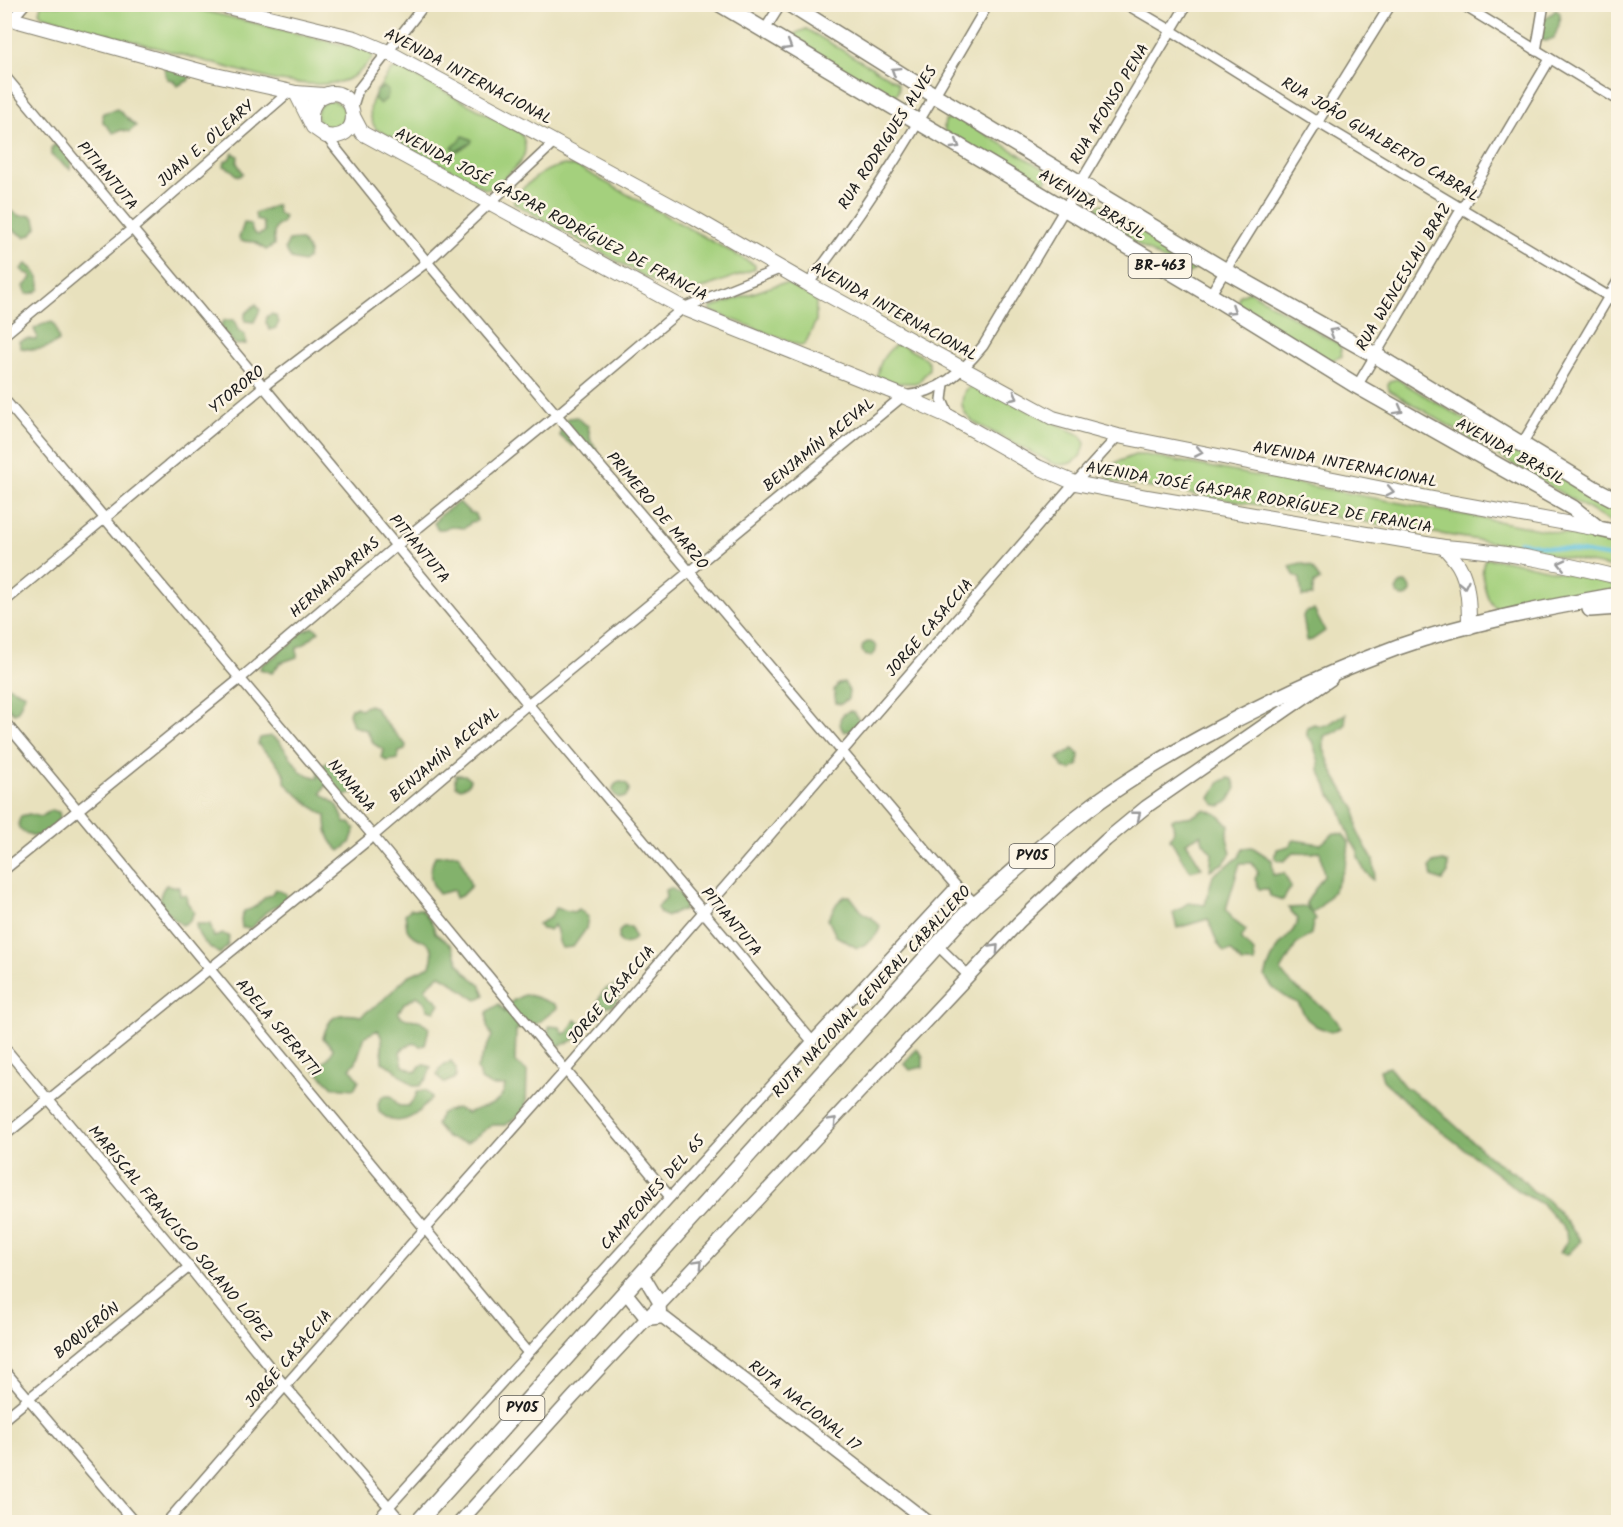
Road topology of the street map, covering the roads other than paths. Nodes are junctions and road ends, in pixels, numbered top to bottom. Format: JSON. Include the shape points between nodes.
{"nodes":[{"id":1,"x":25,"y":4,"type":"edge"},
{"id":2,"x":215,"y":4,"type":"edge"},
{"id":3,"x":425,"y":4,"type":"edge"},
{"id":4,"x":720,"y":4,"type":"edge"},
{"id":5,"x":781,"y":4,"type":"edge"},
{"id":6,"x":789,"y":4,"type":"edge"},
{"id":7,"x":988,"y":4,"type":"edge"},
{"id":8,"x":1126,"y":4,"type":"edge"},
{"id":9,"x":1187,"y":4,"type":"edge"},
{"id":10,"x":1392,"y":4,"type":"edge"},
{"id":11,"x":1461,"y":4,"type":"edge"},
{"id":12,"x":1544,"y":4,"type":"edge"},
{"id":13,"x":7,"y":21,"type":"edge"},
{"id":14,"x":1172,"y":31,"type":"junction"},
{"id":15,"x":764,"y":32,"type":"junction"},
{"id":16,"x":1536,"y":51,"type":"junction"},
{"id":17,"x":388,"y":52,"type":"junction"},
{"id":18,"x":1550,"y":59,"type":"junction"},
{"id":19,"x":4,"y":75,"type":"edge"},
{"id":20,"x":358,"y":90,"type":"junction"},
{"id":21,"x":293,"y":92,"type":"junction"},
{"id":22,"x":329,"y":95,"type":"junction"},
{"id":23,"x":934,"y":95,"type":"junction"},
{"id":24,"x":1618,"y":100,"type":"edge"},
{"id":25,"x":353,"y":112,"type":"junction"},
{"id":26,"x":311,"y":122,"type":"junction"},
{"id":27,"x":919,"y":122,"type":"junction"},
{"id":28,"x":1317,"y":122,"type":"junction"},
{"id":29,"x":362,"y":133,"type":"junction"},
{"id":30,"x":337,"y":135,"type":"junction"},
{"id":31,"x":556,"y":141,"type":"junction"},
{"id":32,"x":1079,"y":183,"type":"junction"},
{"id":33,"x":491,"y":204,"type":"junction"},
{"id":34,"x":1464,"y":208,"type":"junction"},
{"id":35,"x":1063,"y":209,"type":"junction"},
{"id":36,"x":132,"y":229,"type":"junction"},
{"id":37,"x":427,"y":262,"type":"junction"},
{"id":38,"x":782,"y":268,"type":"junction"},
{"id":39,"x":1226,"y":271,"type":"junction"},
{"id":40,"x":1618,"y":281,"type":"edge"},
{"id":41,"x":808,"y":284,"type":"junction"},
{"id":42,"x":1210,"y":296,"type":"junction"},
{"id":43,"x":1614,"y":299,"type":"edge"},
{"id":44,"x":683,"y":308,"type":"junction"},
{"id":45,"x":4,"y":335,"type":"edge"},
{"id":46,"x":1375,"y":355,"type":"junction"},
{"id":47,"x":962,"y":369,"type":"junction"},
{"id":48,"x":944,"y":384,"type":"junction"},
{"id":49,"x":264,"y":386,"type":"junction"},
{"id":50,"x":1356,"y":386,"type":"junction"},
{"id":51,"x":903,"y":396,"type":"junction"},
{"id":52,"x":4,"y":399,"type":"edge"},
{"id":53,"x":558,"y":414,"type":"junction"},
{"id":54,"x":950,"y":417,"type":"junction"},
{"id":55,"x":1118,"y":436,"type":"junction"},
{"id":56,"x":1522,"y":444,"type":"junction"},
{"id":57,"x":1075,"y":483,"type":"junction"},
{"id":58,"x":1618,"y":501,"type":"edge"},
{"id":59,"x":105,"y":519,"type":"junction"},
{"id":60,"x":1599,"y":529,"type":"junction"},
{"id":61,"x":1618,"y":533,"type":"edge"},
{"id":62,"x":396,"y":546,"type":"junction"},
{"id":63,"x":1444,"y":547,"type":"junction"},
{"id":64,"x":688,"y":572,"type":"junction"},
{"id":65,"x":1618,"y":577,"type":"edge"},
{"id":66,"x":1618,"y":595,"type":"edge"},
{"id":67,"x":4,"y":602,"type":"edge"},
{"id":68,"x":1566,"y":606,"type":"junction"},
{"id":69,"x":1618,"y":608,"type":"edge"},
{"id":70,"x":1469,"y":627,"type":"junction"},
{"id":71,"x":1351,"y":665,"type":"junction"},
{"id":72,"x":241,"y":678,"type":"junction"},
{"id":73,"x":528,"y":704,"type":"junction"},
{"id":74,"x":4,"y":720,"type":"edge"},
{"id":75,"x":842,"y":753,"type":"junction"},
{"id":76,"x":78,"y":809,"type":"junction"},
{"id":77,"x":373,"y":836,"type":"junction"},
{"id":78,"x":4,"y":870,"type":"edge"},
{"id":79,"x":956,"y":886,"type":"junction"},
{"id":80,"x":976,"y":904,"type":"junction"},
{"id":81,"x":703,"y":913,"type":"junction"},
{"id":82,"x":937,"y":945,"type":"junction"},
{"id":83,"x":210,"y":970,"type":"junction"},
{"id":84,"x":969,"y":975,"type":"junction"},
{"id":85,"x":812,"y":1041,"type":"junction"},
{"id":86,"x":4,"y":1047,"type":"edge"},
{"id":87,"x":566,"y":1070,"type":"junction"},
{"id":88,"x":49,"y":1099,"type":"junction"},
{"id":89,"x":4,"y":1136,"type":"edge"},
{"id":90,"x":670,"y":1197,"type":"junction"},
{"id":91,"x":424,"y":1229,"type":"junction"},
{"id":92,"x":189,"y":1267,"type":"junction"},
{"id":93,"x":643,"y":1275,"type":"junction"},
{"id":94,"x":626,"y":1293,"type":"junction"},
{"id":95,"x":656,"y":1314,"type":"junction"},
{"id":96,"x":528,"y":1353,"type":"junction"},
{"id":97,"x":4,"y":1370,"type":"edge"},
{"id":98,"x":285,"y":1386,"type":"junction"},
{"id":99,"x":28,"y":1399,"type":"junction"},
{"id":100,"x":4,"y":1419,"type":"edge"},
{"id":101,"x":389,"y":1508,"type":"junction"},
{"id":102,"x":134,"y":1522,"type":"edge"},
{"id":103,"x":167,"y":1522,"type":"edge"},
{"id":104,"x":375,"y":1522,"type":"edge"},
{"id":105,"x":402,"y":1522,"type":"edge"},
{"id":106,"x":418,"y":1522,"type":"edge"},
{"id":107,"x":460,"y":1522,"type":"edge"},
{"id":108,"x":928,"y":1522,"type":"edge"}],
"edges":[{"from":1,"to":13,"type":"street"},
{"from":2,"to":17,"type":"main road","name":"AVENIDA INTERNACIONAL","via":[[355,38]]},
{"from":3,"to":17,"type":"street"},
{"from":4,"to":15,"type":"main road","name":"AVENIDA BRASIL","number":"BR-463"},
{"from":5,"to":15,"type":"street"},
{"from":23,"to":6,"type":"main road","name":"AVENIDA BRASIL","number":"BR-463","one_way":true},
{"from":7,"to":23,"type":"street","name":"RUA RODRIGUES ALVES"},
{"from":8,"to":14,"type":"street","name":"RUA JOÃO GUALBERTO CABRAL"},
{"from":9,"to":14,"type":"street","name":"RUA AFONSO PENA"},
{"from":10,"to":28,"type":"street"},
{"from":11,"to":16,"type":"street"},
{"from":12,"to":16,"type":"street"},
{"from":13,"to":21,"type":"main road"},
{"from":14,"to":28,"type":"street","name":"RUA JOÃO GUALBERTO CABRAL"},
{"from":14,"to":32,"type":"street","name":"RUA AFONSO PENA"},
{"from":15,"to":27,"type":"main road","name":"AVENIDA BRASIL","number":"BR-463","one_way":true},
{"from":16,"to":18,"type":"street"},
{"from":17,"to":20,"type":"street"},
{"from":17,"to":31,"type":"main road","name":"AVENIDA INTERNACIONAL"},
{"from":18,"to":24,"type":"street"},
{"from":18,"to":34,"type":"street","name":"RUA WENCESLAU BRAZ"},
{"from":19,"to":36,"type":"street","name":"PITIANTUTA"},
{"from":20,"to":22,"type":"street"},
{"from":20,"to":25,"type":"street"},
{"from":21,"to":22,"type":"main road"},
{"from":21,"to":26,"type":"main road"},
{"from":21,"to":36,"type":"street","name":"JUAN E. O'LEARY"},
{"from":22,"to":25,"type":"main road","via":[[345,98]]},
{"from":22,"to":26,"type":"main road","via":[[314,104]]},
{"from":23,"to":27,"type":"street","name":"RUA RODRIGUES ALVES"},
{"from":23,"to":32,"type":"main road","name":"AVENIDA BRASIL","number":"BR-463"},
{"from":25,"to":29,"type":"main road"},
{"from":25,"to":30,"type":"main road","via":[[351,126]]},
{"from":26,"to":30,"type":"main road","via":[[317,131]]},
{"from":27,"to":35,"type":"main road","name":"AVENIDA BRASIL","number":"BR-463","one_way":true},
{"from":27,"to":41,"type":"street","name":"RUA RODRIGUES ALVES"},
{"from":28,"to":34,"type":"street","name":"RUA JOÃO GUALBERTO CABRAL"},
{"from":28,"to":39,"type":"street"},
{"from":29,"to":30,"type":"main road","name":"AVENIDA JOSÉ GASPAR RODRÍGUEZ DE FRANCIA"},
{"from":29,"to":33,"type":"main road","name":"AVENIDA JOSÉ GASPAR RODRÍGUEZ DE FRANCIA"},
{"from":30,"to":37,"type":"street","name":"PRIMERO DE MARZO","via":[[338,152]]},
{"from":31,"to":33,"type":"street","name":"YTORORO"},
{"from":31,"to":38,"type":"main road","name":"AVENIDA INTERNACIONAL"},
{"from":32,"to":35,"type":"street","name":"RUA AFONSO PENA"},
{"from":32,"to":39,"type":"main road","name":"AVENIDA BRASIL","number":"BR-463"},
{"from":33,"to":37,"type":"street","name":"YTORORO"},
{"from":33,"to":44,"type":"main road","name":"AVENIDA JOSÉ GASPAR RODRÍGUEZ DE FRANCIA"},
{"from":34,"to":43,"type":"street","name":"RUA JOÃO GUALBERTO CABRAL"},
{"from":34,"to":46,"type":"street","name":"RUA WENCESLAU BRAZ"},
{"from":35,"to":42,"type":"main road","name":"AVENIDA BRASIL","number":"BR-463"},
{"from":35,"to":47,"type":"street","name":"RUA AFONSO PENA","via":[[983,346]]},
{"from":36,"to":45,"type":"street","name":"JUAN E. O'LEARY"},
{"from":36,"to":49,"type":"street","name":"PITIANTUTA"},
{"from":37,"to":49,"type":"street","name":"YTORORO"},
{"from":37,"to":53,"type":"street","name":"PRIMERO DE MARZO"},
{"from":38,"to":41,"type":"main road","name":"AVENIDA INTERNACIONAL"},
{"from":38,"to":44,"type":"street","name":"HERNANDARIAS"},
{"from":39,"to":42,"type":"street"},
{"from":46,"to":39,"type":"main road","name":"AVENIDA BRASIL","number":"BR-463","one_way":true},
{"from":40,"to":43,"type":"street"},
{"from":41,"to":47,"type":"main road","name":"AVENIDA INTERNACIONAL"},
{"from":42,"to":50,"type":"main road","name":"AVENIDA BRASIL","number":"BR-463","one_way":true},
{"from":43,"to":56,"type":"street"},
{"from":44,"to":51,"type":"main road","name":"AVENIDA JOSÉ GASPAR RODRÍGUEZ DE FRANCIA"},
{"from":44,"to":53,"type":"street","name":"HERNANDARIAS"},
{"from":46,"to":50,"type":"street","name":"RUA WENCESLAU BRAZ"},
{"from":46,"to":56,"type":"main road","name":"AVENIDA BRASIL","number":"BR-463"},
{"from":47,"to":48,"type":"street","name":"RUA AFONSO PENA"},
{"from":47,"to":55,"type":"main road","name":"AVENIDA INTERNACIONAL","one_way":true,"via":[[1053,418]]},
{"from":48,"to":51,"type":"street"},
{"from":48,"to":54,"type":"street","via":[[942,400]]},
{"from":49,"to":59,"type":"street","name":"YTORORO"},
{"from":49,"to":62,"type":"street","name":"PITIANTUTA"},
{"from":50,"to":60,"type":"main road","name":"AVENIDA BRASIL","number":"BR-463","one_way":true,"via":[[1573,508]]},
{"from":51,"to":54,"type":"main road","name":"AVENIDA JOSÉ GASPAR RODRÍGUEZ DE FRANCIA"},
{"from":51,"to":64,"type":"street","name":"BENJAMÍN ACEVAL"},
{"from":52,"to":59,"type":"street","name":"NANAWA"},
{"from":53,"to":62,"type":"street","name":"HERNANDARIAS"},
{"from":53,"to":64,"type":"street","name":"PRIMERO DE MARZO"},
{"from":54,"to":57,"type":"main road","name":"AVENIDA JOSÉ GASPAR RODRÍGUEZ DE FRANCIA","via":[[1038,467]]},
{"from":55,"to":57,"type":"street","name":"JORGE CASACCIA"},
{"from":55,"to":60,"type":"main road","name":"AVENIDA INTERNACIONAL","one_way":true},
{"from":56,"to":58,"type":"main road","name":"AVENIDA BRASIL","number":"BR-463"},
{"from":57,"to":63,"type":"main road","name":"AVENIDA JOSÉ GASPAR RODRÍGUEZ DE FRANCIA"},
{"from":57,"to":75,"type":"street","name":"JORGE CASACCIA"},
{"from":59,"to":67,"type":"street","name":"YTORORO"},
{"from":59,"to":72,"type":"street","name":"NANAWA"},
{"from":60,"to":61,"type":"main road","number":"BR-463"},
{"from":62,"to":72,"type":"street","name":"HERNANDARIAS"},
{"from":62,"to":73,"type":"street","name":"PITIANTUTA"},
{"from":65,"to":63,"type":"main road","name":"AVENIDA JOSÉ GASPAR RODRÍGUEZ DE FRANCIA","one_way":true,"via":[[1539,558]]},
{"from":63,"to":70,"type":"main road","one_way":true,"via":[[1459,566],[1465,583]]},
{"from":64,"to":73,"type":"street","name":"BENJAMÍN ACEVAL"},
{"from":64,"to":75,"type":"street","name":"PRIMERO DE MARZO"},
{"from":66,"to":68,"type":"main road","name":"RUTA NACIONAL GENERAL CABALLERO","number":"PY05"},
{"from":68,"to":69,"type":"main road","name":"RUTA NACIONAL GENERAL CABALLERO","number":"PY05","via":[[1586,610]]},
{"from":68,"to":70,"type":"main road","name":"RUTA NACIONAL GENERAL CABALLERO","number":"PY05"},
{"from":70,"to":71,"type":"main road","name":"RUTA NACIONAL GENERAL CABALLERO","number":"PY05"},
{"from":71,"to":80,"type":"main road","name":"RUTA NACIONAL GENERAL CABALLERO","number":"PY05","via":[[1238,718],[1131,780],[1079,815]]},
{"from":84,"to":71,"type":"street","one_way":true,"via":[[1019,922],[1146,807]]},
{"from":72,"to":76,"type":"street","name":"HERNANDARIAS"},
{"from":72,"to":77,"type":"street","name":"NANAWA"},
{"from":73,"to":77,"type":"street","name":"BENJAMÍN ACEVAL"},
{"from":73,"to":81,"type":"street","name":"PITIANTUTA"},
{"from":74,"to":76,"type":"street","name":"ADELA SPERATTI"},
{"from":75,"to":79,"type":"street","name":"PRIMERO DE MARZO"},
{"from":75,"to":81,"type":"street","name":"JORGE CASACCIA"},
{"from":76,"to":78,"type":"street","name":"HERNANDARIAS"},
{"from":76,"to":83,"type":"street","name":"ADELA SPERATTI"},
{"from":77,"to":83,"type":"street","name":"BENJAMÍN ACEVAL"},
{"from":77,"to":87,"type":"street","name":"NANAWA"},
{"from":79,"to":80,"type":"street","name":"PRIMERO DE MARZO"},
{"from":79,"to":85,"type":"street","name":"CAMPEONES DEL 65"},
{"from":80,"to":82,"type":"main road","name":"RUTA NACIONAL GENERAL CABALLERO","number":"PY05"},
{"from":81,"to":85,"type":"street","name":"PITIANTUTA"},
{"from":81,"to":87,"type":"street","name":"JORGE CASACCIA"},
{"from":82,"to":84,"type":"street"},
{"from":82,"to":93,"type":"main road","name":"RUTA NACIONAL GENERAL CABALLERO","number":"PY05"},
{"from":83,"to":88,"type":"street","name":"BENJAMÍN ACEVAL"},
{"from":83,"to":91,"type":"street","name":"ADELA SPERATTI"},
{"from":95,"to":84,"type":"street","one_way":true},
{"from":85,"to":90,"type":"street","name":"CAMPEONES DEL 65"},
{"from":86,"to":88,"type":"street","name":"MARISCAL FRANCISCO SOLANO LÓPEZ"},
{"from":87,"to":90,"type":"street","name":"NANAWA"},
{"from":87,"to":91,"type":"street","name":"JORGE CASACCIA"},
{"from":88,"to":89,"type":"street","name":"BENJAMÍN ACEVAL"},
{"from":88,"to":92,"type":"street","name":"MARISCAL FRANCISCO SOLANO LÓPEZ"},
{"from":90,"to":96,"type":"street","name":"CAMPEONES DEL 65"},
{"from":91,"to":96,"type":"street","name":"ADELA SPERATTI"},
{"from":91,"to":98,"type":"street","name":"JORGE CASACCIA"},
{"from":92,"to":98,"type":"street","name":"MARISCAL FRANCISCO SOLANO LÓPEZ"},
{"from":92,"to":99,"type":"street","name":"BOQUERÓN"},
{"from":93,"to":94,"type":"main road","name":"RUTA NACIONAL GENERAL CABALLERO","number":"PY05"},
{"from":93,"to":95,"type":"street","name":"RUTA NACIONAL 17","via":[[659,1302]]},
{"from":94,"to":95,"type":"street","name":"RUTA NACIONAL 17"},
{"from":94,"to":106,"type":"main road","name":"RUTA NACIONAL GENERAL CABALLERO","number":"PY05"},
{"from":95,"to":107,"type":"street","via":[[573,1397]]},
{"from":95,"to":108,"type":"street","name":"RUTA NACIONAL 17"},
{"from":96,"to":101,"type":"street","name":"CAMPEONES DEL 65"},
{"from":97,"to":99,"type":"street"},
{"from":98,"to":101,"type":"street","name":"MARISCAL FRANCISCO SOLANO LÓPEZ"},
{"from":98,"to":103,"type":"street","name":"JORGE CASACCIA"},
{"from":99,"to":100,"type":"street","name":"BOQUERÓN"},
{"from":99,"to":102,"type":"street"},
{"from":101,"to":104,"type":"street","name":"CAMPEONES DEL 65"},
{"from":101,"to":105,"type":"street","name":"MARISCAL FRANCISCO SOLANO LÓPEZ"}]}
